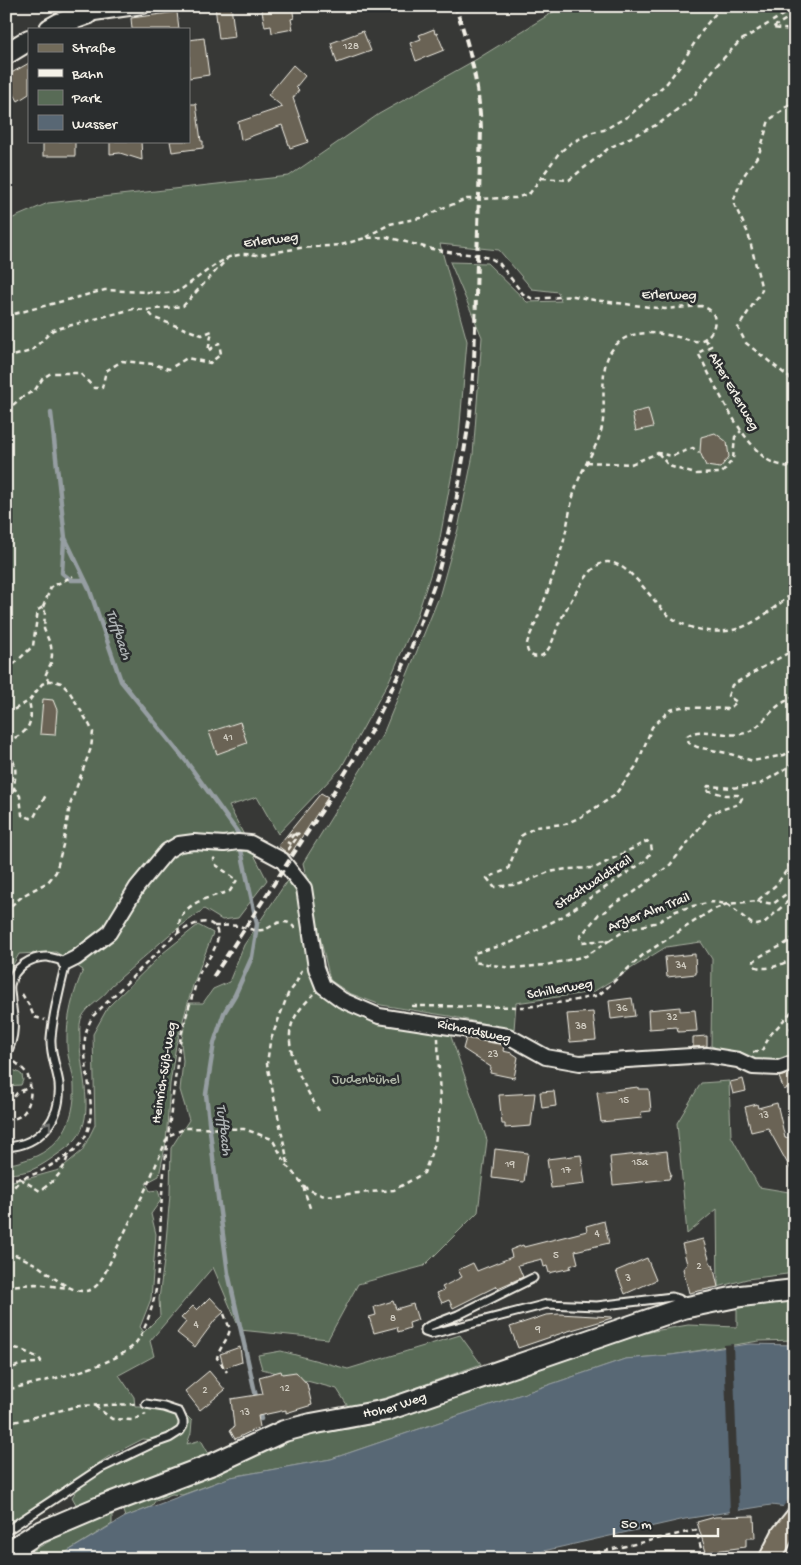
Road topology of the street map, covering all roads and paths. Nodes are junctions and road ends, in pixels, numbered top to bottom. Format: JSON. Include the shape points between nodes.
{"nodes":[{"id":1,"x":144,"y":6,"type":"edge"},
{"id":2,"x":722,"y":6,"type":"edge"},
{"id":3,"x":87,"y":10,"type":"edge"},
{"id":4,"x":795,"y":14,"type":"edge"},
{"id":5,"x":52,"y":28,"type":"edge"},
{"id":6,"x":795,"y":30,"type":"edge"},
{"id":7,"x":28,"y":41,"type":"edge"},
{"id":8,"x":6,"y":54,"type":"edge"},
{"id":9,"x":795,"y":98,"type":"edge"},
{"id":10,"x":542,"y":178,"type":"junction"},
{"id":11,"x":365,"y":238,"type":"junction"},
{"id":12,"x":229,"y":257,"type":"junction"},
{"id":13,"x":147,"y":310,"type":"junction"},
{"id":14,"x":6,"y":316,"type":"edge"},
{"id":15,"x":704,"y":339,"type":"junction"},
{"id":16,"x":6,"y":358,"type":"edge"},
{"id":17,"x":795,"y":382,"type":"edge"},
{"id":18,"x":6,"y":411,"type":"edge"},
{"id":19,"x":741,"y":431,"type":"junction"},
{"id":20,"x":658,"y":453,"type":"junction"},
{"id":21,"x":699,"y":453,"type":"dead end"},
{"id":22,"x":586,"y":462,"type":"junction"},
{"id":23,"x":795,"y":467,"type":"edge"},
{"id":24,"x":73,"y":576,"type":"dead end"},
{"id":25,"x":795,"y":592,"type":"edge"},
{"id":26,"x":43,"y":607,"type":"junction"},
{"id":27,"x":6,"y":619,"type":"edge"},
{"id":28,"x":6,"y":632,"type":"edge"},
{"id":29,"x":795,"y":649,"type":"edge"},
{"id":30,"x":6,"y":669,"type":"edge"},
{"id":31,"x":48,"y":681,"type":"junction"},
{"id":32,"x":795,"y":696,"type":"edge"},
{"id":33,"x":29,"y":701,"type":"junction"},
{"id":34,"x":6,"y":714,"type":"edge"},
{"id":35,"x":6,"y":741,"type":"edge"},
{"id":36,"x":795,"y":750,"type":"edge"},
{"id":37,"x":6,"y":754,"type":"edge"},
{"id":38,"x":795,"y":764,"type":"edge"},
{"id":39,"x":14,"y":788,"type":"junction"},
{"id":40,"x":47,"y":793,"type":"dead end"},
{"id":41,"x":6,"y":810,"type":"edge"},
{"id":42,"x":238,"y":842,"type":"junction"},
{"id":43,"x":292,"y":845,"type":"junction"},
{"id":44,"x":282,"y":853,"type":"junction"},
{"id":45,"x":795,"y":862,"type":"edge"},
{"id":46,"x":795,"y":887,"type":"edge"},
{"id":47,"x":795,"y":895,"type":"edge"},
{"id":48,"x":757,"y":901,"type":"junction"},
{"id":49,"x":727,"y":904,"type":"junction"},
{"id":50,"x":6,"y":910,"type":"edge"},
{"id":51,"x":214,"y":926,"type":"junction"},
{"id":52,"x":178,"y":933,"type":"junction"},
{"id":53,"x":795,"y":936,"type":"edge"},
{"id":54,"x":298,"y":937,"type":"dead end"},
{"id":55,"x":610,"y":940,"type":"junction"},
{"id":56,"x":795,"y":958,"type":"edge"},
{"id":57,"x":66,"y":963,"type":"junction"},
{"id":58,"x":316,"y":968,"type":"junction"},
{"id":59,"x":323,"y":986,"type":"junction"},
{"id":60,"x":18,"y":990,"type":"dead end"},
{"id":61,"x":407,"y":1006,"type":"dead end"},
{"id":62,"x":795,"y":1008,"type":"edge"},
{"id":63,"x":795,"y":1020,"type":"edge"},
{"id":64,"x":53,"y":1023,"type":"junction"},
{"id":65,"x":438,"y":1024,"type":"junction"},
{"id":66,"x":795,"y":1033,"type":"edge"},
{"id":67,"x":6,"y":1054,"type":"edge"},
{"id":68,"x":738,"y":1060,"type":"junction"},
{"id":69,"x":795,"y":1062,"type":"edge"},
{"id":70,"x":30,"y":1087,"type":"junction"},
{"id":71,"x":6,"y":1099,"type":"edge"},
{"id":72,"x":319,"y":1111,"type":"dead end"},
{"id":73,"x":6,"y":1119,"type":"edge"},
{"id":74,"x":168,"y":1136,"type":"junction"},
{"id":75,"x":6,"y":1147,"type":"edge"},
{"id":76,"x":68,"y":1154,"type":"junction"},
{"id":77,"x":288,"y":1167,"type":"junction"},
{"id":78,"x":6,"y":1179,"type":"edge"},
{"id":79,"x":21,"y":1179,"type":"junction"},
{"id":80,"x":302,"y":1184,"type":"junction"},
{"id":81,"x":6,"y":1189,"type":"edge"},
{"id":82,"x":311,"y":1211,"type":"dead end"},
{"id":83,"x":6,"y":1253,"type":"edge"},
{"id":84,"x":534,"y":1278,"type":"dead end"},
{"id":85,"x":6,"y":1286,"type":"edge"},
{"id":86,"x":71,"y":1288,"type":"junction"},
{"id":87,"x":795,"y":1290,"type":"edge"},
{"id":88,"x":683,"y":1308,"type":"junction"},
{"id":89,"x":224,"y":1314,"type":"dead end"},
{"id":90,"x":8,"y":1346,"type":"edge"},
{"id":91,"x":6,"y":1372,"type":"edge"},
{"id":92,"x":227,"y":1372,"type":"dead end"},
{"id":93,"x":6,"y":1380,"type":"edge"},
{"id":94,"x":6,"y":1389,"type":"edge"},
{"id":95,"x":149,"y":1404,"type":"junction"},
{"id":96,"x":94,"y":1405,"type":"junction"},
{"id":97,"x":6,"y":1424,"type":"edge"},
{"id":98,"x":789,"y":1526,"type":"edge"},
{"id":99,"x":6,"y":1531,"type":"edge"},
{"id":100,"x":6,"y":1553,"type":"edge"},
{"id":101,"x":569,"y":1559,"type":"edge"},
{"id":102,"x":704,"y":1559,"type":"edge"},
{"id":103,"x":754,"y":1559,"type":"edge"},
{"id":104,"x":770,"y":1559,"type":"edge"}],
"edges":[{"from":1,"to":3,"type":"street"},
{"from":2,"to":10,"type":"path","via":[[661,88],[630,115],[572,143],[559,154]]},
{"from":3,"to":5,"type":"street"},
{"from":4,"to":6,"type":"path","via":[[772,28]]},
{"from":4,"to":10,"type":"path","via":[[786,13],[740,41],[693,97],[660,123],[609,148],[569,180]]},
{"from":7,"to":8,"type":"street"},
{"from":9,"to":17,"type":"path","via":[[769,120],[758,154],[742,178],[733,202],[748,233],[762,290],[738,328],[746,343]]},
{"from":10,"to":11,"type":"path","via":[[530,193],[516,198],[467,199],[425,217],[390,224]]},
{"from":11,"to":12,"type":"path","name":"Erlerweg","via":[[341,245]]},
{"from":11,"to":15,"type":"path","name":"Erlerweg","via":[[388,237],[432,249],[492,259],[523,294],[533,299],[574,296],[665,309],[707,308],[712,311],[714,325]]},
{"from":12,"to":13,"type":"path","via":[[183,306]]},
{"from":12,"to":14,"type":"path","name":"Erlerweg","via":[[179,291],[105,290]]},
{"from":13,"to":16,"type":"path","via":[[133,309],[53,330],[32,351]]},
{"from":13,"to":18,"type":"path","via":[[154,318],[202,335],[212,331],[208,350],[219,343],[221,354],[210,363],[187,358],[169,369],[122,360],[106,371],[102,388],[94,388],[80,373],[51,373]]},
{"from":15,"to":19,"type":"path","name":"Alter Erlerweg","via":[[711,346],[698,353]]},
{"from":15,"to":22,"type":"path","via":[[693,341],[659,333],[641,334],[626,337],[615,345],[604,375],[602,432]]},
{"from":19,"to":20,"type":"path","via":[[735,437],[733,459],[722,473],[695,474],[669,466]]},
{"from":19,"to":23,"type":"path","name":"Alter Erlerweg","via":[[766,460]]},
{"from":20,"to":21,"type":"path","via":[[672,456],[693,448]]},
{"from":20,"to":22,"type":"path","via":[[631,464]]},
{"from":22,"to":25,"type":"path","via":[[576,485],[563,543],[527,645],[529,654],[534,657],[544,655],[587,576],[603,563],[615,563],[629,572],[667,614],[686,625],[708,631],[740,629]]},
{"from":24,"to":26,"type":"path","via":[[51,587]]},
{"from":26,"to":30,"type":"path","via":[[38,610],[33,646]]},
{"from":26,"to":31,"type":"path","via":[[44,629],[51,646],[51,663],[45,676]]},
{"from":27,"to":28,"type":"path"},
{"from":29,"to":55,"type":"path","name":"Stadtwaldtrail","via":[[732,686],[728,696],[737,702],[728,709],[680,707],[670,710],[652,727],[637,765],[614,796],[565,824],[535,827],[521,836],[508,869],[487,878],[494,887],[520,884],[549,872],[595,868],[647,841],[652,851],[645,861],[560,918],[510,943],[474,952],[474,962],[511,968],[546,965],[586,956]]},
{"from":31,"to":33,"type":"path"},
{"from":31,"to":50,"type":"path","via":[[61,683],[69,691],[93,732],[93,740],[70,805],[56,872],[48,882]]},
{"from":32,"to":36,"type":"path","via":[[748,732],[728,735],[692,732],[687,736],[689,743],[697,747],[753,761]]},
{"from":33,"to":34,"type":"path"},
{"from":33,"to":35,"type":"path","via":[[32,714],[28,729]]},
{"from":37,"to":39,"type":"path","via":[[16,765]]},
{"from":38,"to":55,"type":"path","name":"Arzler Alm Trail","via":[[760,784],[732,788],[708,786],[706,790],[742,798],[739,804],[711,812],[670,866],[634,894],[599,914],[580,937],[582,942]]},
{"from":39,"to":40,"type":"path","via":[[20,796],[22,815],[33,819]]},
{"from":39,"to":41,"type":"path"},
{"from":42,"to":44,"type":"street"},
{"from":42,"to":52,"type":"path","via":[[232,851],[214,859],[216,865],[237,880],[230,891],[191,906],[180,918]]},
{"from":42,"to":57,"type":"street","via":[[194,842],[179,844],[167,851],[137,887],[109,933]]},
{"from":43,"to":43,"type":"path","via":[[298,836],[294,834],[288,838],[291,833],[299,833]]},
{"from":43,"to":44,"type":"path"},
{"from":43,"to":44,"type":"path"},
{"from":44,"to":58,"type":"street","via":[[304,888]]},
{"from":45,"to":48,"type":"path"},
{"from":46,"to":48,"type":"path","name":"Schillerweg","via":[[773,904]]},
{"from":47,"to":49,"type":"path","via":[[764,923],[757,925]]},
{"from":48,"to":49,"type":"path","name":"Schillerweg"},
{"from":49,"to":55,"type":"path","name":"Arzler Alm Trail","via":[[712,902],[676,911],[658,922],[626,930]]},
{"from":49,"to":61,"type":"path","name":"Schillerweg","via":[[712,910],[643,955],[599,995],[526,1006]]},
{"from":51,"to":52,"type":"path","via":[[199,922]]},
{"from":51,"to":54,"type":"path","via":[[264,930],[282,921],[294,927]]},
{"from":51,"to":74,"type":"path","name":"Heinrich-Süß-Weg","via":[[218,932],[217,940],[199,974],[180,1038]]},
{"from":52,"to":76,"type":"path","via":[[93,1016],[88,1026],[85,1038],[90,1124],[81,1143]]},
{"from":53,"to":56,"type":"path","via":[[773,952],[762,954],[754,961],[754,966],[761,969]]},
{"from":57,"to":64,"type":"lane"},
{"from":57,"to":67,"type":"lane","via":[[41,957],[16,971],[10,984],[14,1032]]},
{"from":58,"to":59,"type":"street"},
{"from":58,"to":77,"type":"path","via":[[303,967],[288,994],[270,1042],[267,1064]]},
{"from":59,"to":65,"type":"street","name":"Richardsweg","via":[[342,1000],[379,1016]]},
{"from":59,"to":72,"type":"path","via":[[305,1003],[294,1020],[290,1038],[301,1079]]},
{"from":60,"to":64,"type":"path","via":[[34,1017]]},
{"from":62,"to":68,"type":"path","via":[[771,1034],[761,1052],[745,1052]]},
{"from":63,"to":66,"type":"path","via":[[790,1025]]},
{"from":75,"to":64,"type":"lane","one_way":true,"via":[[37,1138],[55,1116],[59,1093],[51,1040]]},
{"from":65,"to":68,"type":"street","name":"Richardsweg","via":[[508,1036],[546,1057],[580,1063],[707,1055]]},
{"from":65,"to":80,"type":"path","via":[[440,1108],[435,1143],[424,1172],[394,1190],[324,1196]]},
{"from":67,"to":70,"type":"path","via":[[27,1074]]},
{"from":68,"to":69,"type":"street","name":"Richardsweg","via":[[752,1068],[779,1068]]},
{"from":70,"to":71,"type":"path","via":[[12,1099]]},
{"from":70,"to":73,"type":"path","via":[[25,1112],[17,1119]]},
{"from":74,"to":77,"type":"path","via":[[186,1128],[244,1129],[272,1138]]},
{"from":74,"to":86,"type":"path","via":[[103,1276],[95,1287],[83,1291]]},
{"from":74,"to":94,"type":"path","name":"Heinrich-Süß-Weg","via":[[156,1290],[149,1319],[135,1344],[110,1360],[78,1372]]},
{"from":76,"to":79,"type":"path"},
{"from":76,"to":79,"type":"path","via":[[64,1168],[55,1180],[40,1191]]},
{"from":77,"to":80,"type":"path"},
{"from":78,"to":79,"type":"path"},
{"from":79,"to":81,"type":"path","via":[[13,1188]]},
{"from":80,"to":82,"type":"path"},
{"from":83,"to":86,"type":"path","via":[[35,1264]]},
{"from":84,"to":88,"type":"lane","via":[[429,1326],[425,1332],[431,1334],[547,1304],[597,1306],[672,1297],[680,1299]]},
{"from":85,"to":86,"type":"path","via":[[35,1284]]},
{"from":87,"to":88,"type":"street","name":"Hoher Weg","via":[[741,1296]]},
{"from":88,"to":100,"type":"street","name":"Hoher Weg","via":[[387,1410],[284,1431],[213,1464],[44,1531]]},
{"from":89,"to":92,"type":"path","via":[[230,1329],[217,1358]]},
{"from":90,"to":91,"type":"path"},
{"from":90,"to":91,"type":"path","via":[[41,1360],[40,1363],[14,1366]]},
{"from":91,"to":93,"type":"path"},
{"from":93,"to":94,"type":"path"},
{"from":95,"to":96,"type":"path"},
{"from":95,"to":96,"type":"path","via":[[146,1415],[132,1420],[112,1418]]},
{"from":95,"to":99,"type":"lane","via":[[178,1412],[183,1426],[180,1431],[101,1468]]},
{"from":96,"to":97,"type":"path"},
{"from":98,"to":103,"type":"main road"},
{"from":98,"to":104,"type":"main road"},
{"from":101,"to":102,"type":"path","via":[[696,1530]]}]}
